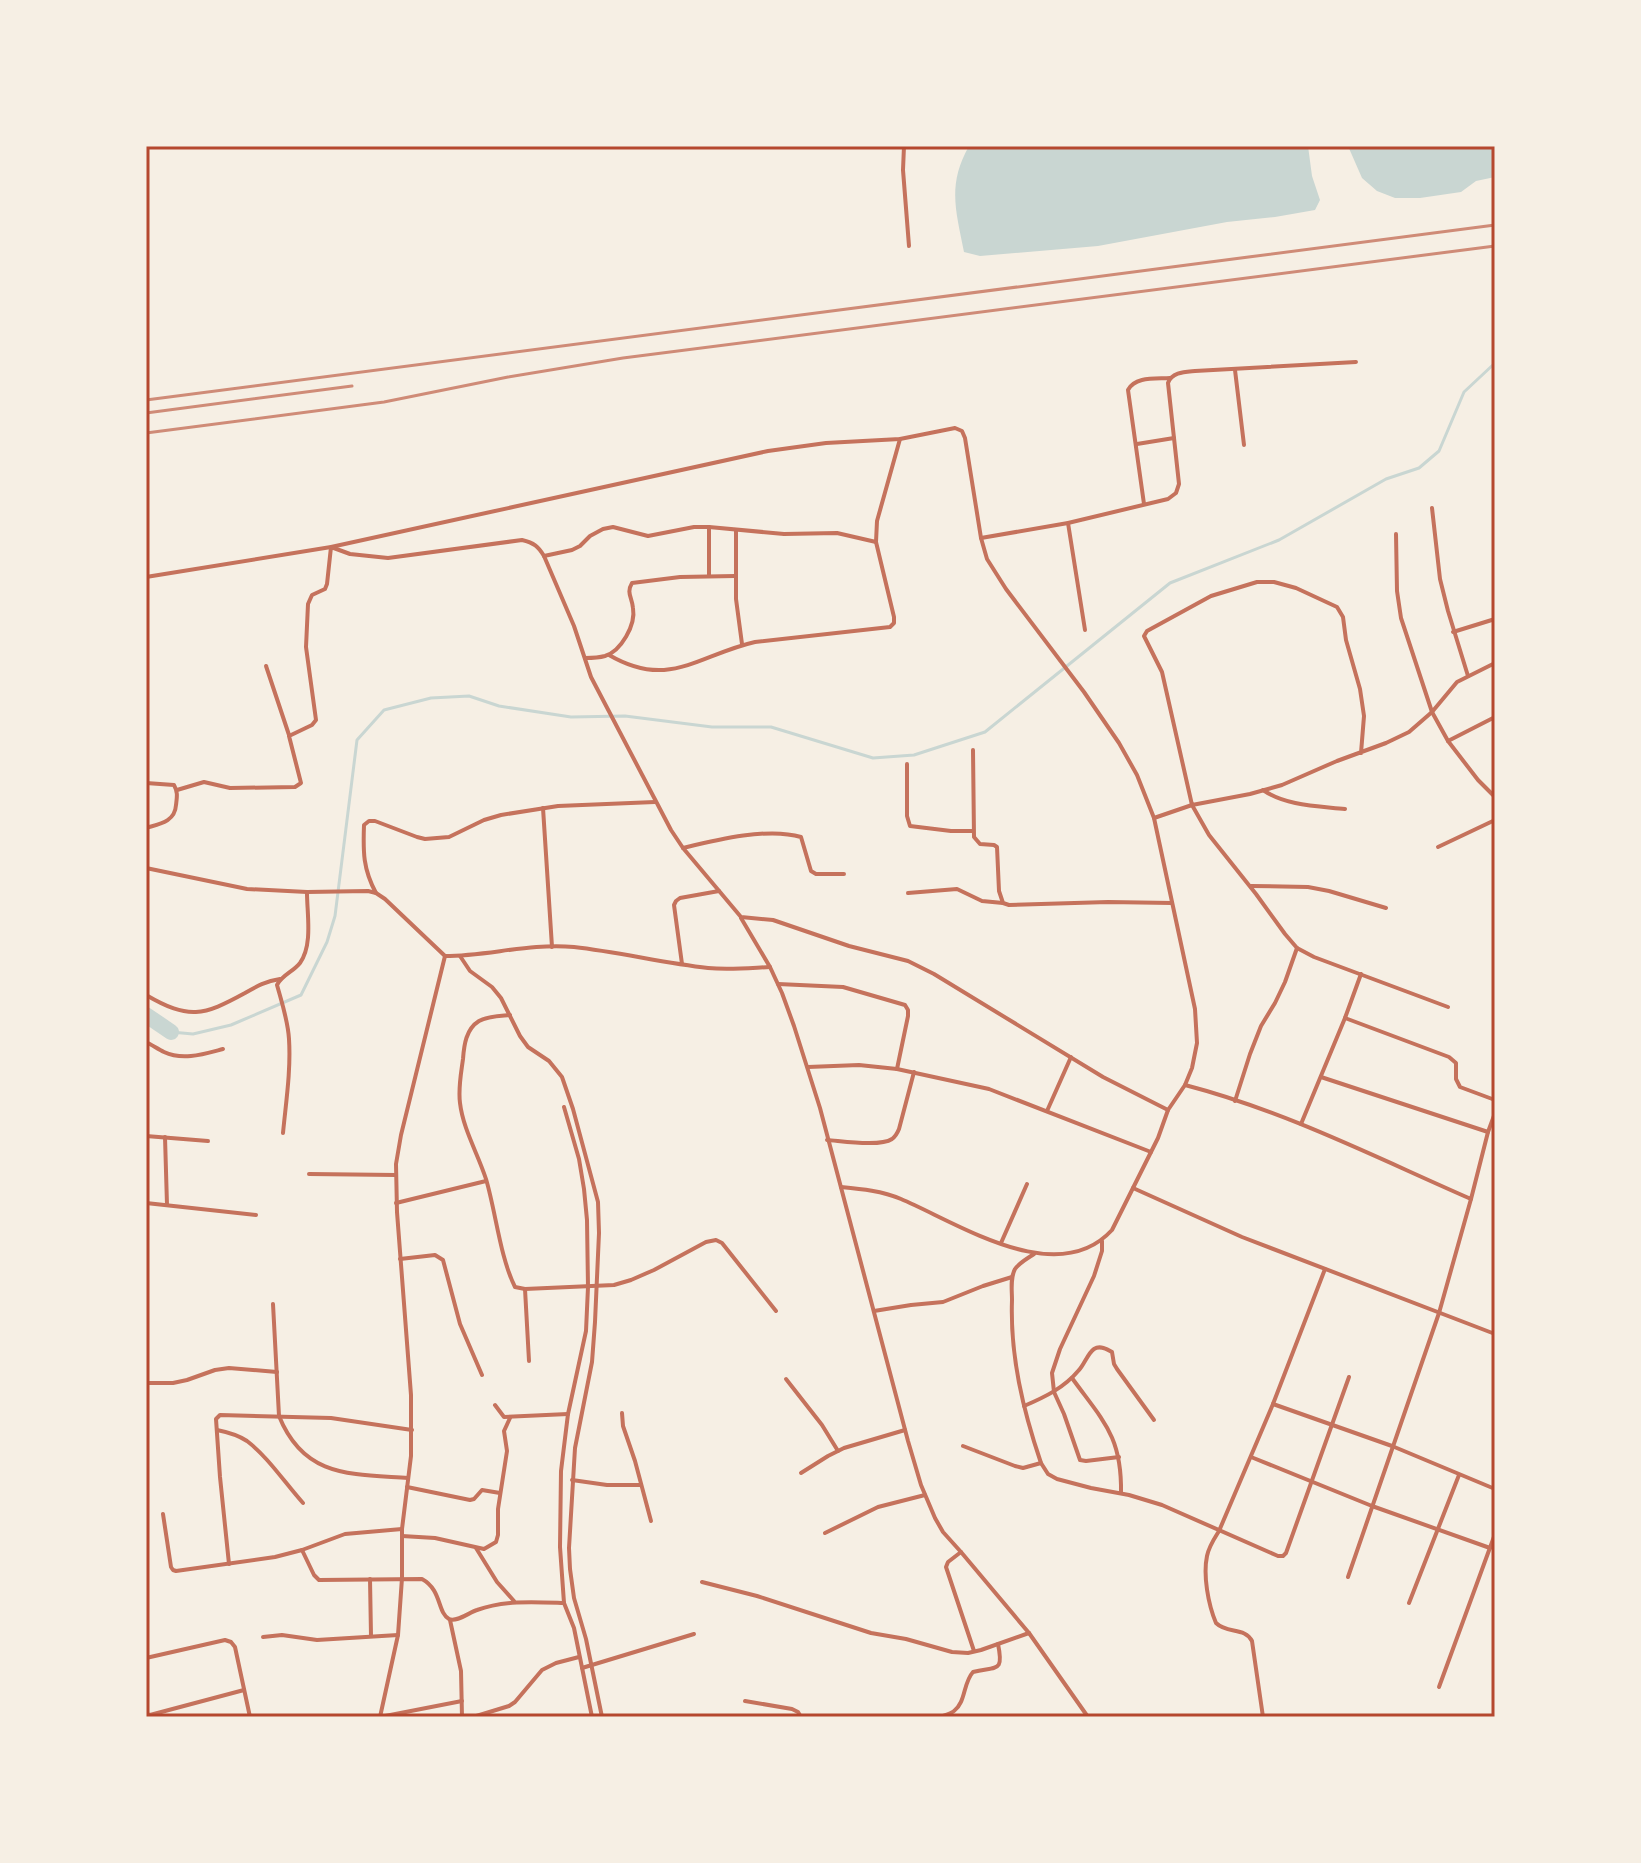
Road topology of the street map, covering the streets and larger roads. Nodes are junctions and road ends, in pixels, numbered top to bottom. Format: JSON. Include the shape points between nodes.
{"nodes":[{"id":1,"x":904,"y":146,"type":"edge"},
{"id":2,"x":909,"y":246,"type":"dead end"},
{"id":3,"x":1356,"y":362,"type":"dead end"},
{"id":4,"x":1235,"y":370,"type":"junction"},
{"id":5,"x":1170,"y":378,"type":"junction"},
{"id":6,"x":1174,"y":438,"type":"junction"},
{"id":7,"x":900,"y":439,"type":"junction"},
{"id":8,"x":1136,"y":445,"type":"junction"},
{"id":9,"x":1244,"y":445,"type":"dead end"},
{"id":10,"x":1144,"y":504,"type":"junction"},
{"id":11,"x":1432,"y":508,"type":"dead end"},
{"id":12,"x":1068,"y":523,"type":"junction"},
{"id":13,"x":709,"y":527,"type":"junction"},
{"id":14,"x":736,"y":531,"type":"junction"},
{"id":15,"x":1396,"y":534,"type":"dead end"},
{"id":16,"x":981,"y":538,"type":"junction"},
{"id":17,"x":876,"y":542,"type":"junction"},
{"id":18,"x":331,"y":547,"type":"junction"},
{"id":19,"x":544,"y":556,"type":"junction"},
{"id":20,"x":709,"y":576,"type":"junction"},
{"id":21,"x":735,"y":576,"type":"junction"},
{"id":22,"x":146,"y":577,"type":"edge"},
{"id":23,"x":1495,"y":619,"type":"edge"},
{"id":24,"x":1085,"y":630,"type":"dead end"},
{"id":25,"x":1453,"y":632,"type":"junction"},
{"id":26,"x":742,"y":644,"type":"junction"},
{"id":27,"x":609,"y":655,"type":"junction"},
{"id":28,"x":585,"y":658,"type":"junction"},
{"id":29,"x":1495,"y":663,"type":"edge"},
{"id":30,"x":266,"y":666,"type":"dead end"},
{"id":31,"x":1468,"y":676,"type":"junction"},
{"id":32,"x":1432,"y":712,"type":"junction"},
{"id":33,"x":1495,"y":717,"type":"edge"},
{"id":34,"x":289,"y":736,"type":"junction"},
{"id":35,"x":1448,"y":741,"type":"junction"},
{"id":36,"x":973,"y":750,"type":"dead end"},
{"id":37,"x":1361,"y":753,"type":"junction"},
{"id":38,"x":907,"y":764,"type":"dead end"},
{"id":39,"x":146,"y":783,"type":"edge"},
{"id":40,"x":177,"y":790,"type":"junction"},
{"id":41,"x":1263,"y":790,"type":"junction"},
{"id":42,"x":1495,"y":797,"type":"edge"},
{"id":43,"x":655,"y":802,"type":"junction"},
{"id":44,"x":1192,"y":805,"type":"junction"},
{"id":45,"x":543,"y":808,"type":"junction"},
{"id":46,"x":1345,"y":809,"type":"dead end"},
{"id":47,"x":1154,"y":818,"type":"junction"},
{"id":48,"x":1495,"y":820,"type":"edge"},
{"id":49,"x":146,"y":828,"type":"edge"},
{"id":50,"x":973,"y":831,"type":"junction"},
{"id":51,"x":1438,"y":847,"type":"dead end"},
{"id":52,"x":683,"y":848,"type":"junction"},
{"id":53,"x":146,"y":868,"type":"edge"},
{"id":54,"x":844,"y":874,"type":"dead end"},
{"id":55,"x":1250,"y":886,"type":"junction"},
{"id":56,"x":719,"y":891,"type":"junction"},
{"id":57,"x":307,"y":892,"type":"junction"},
{"id":58,"x":376,"y":893,"type":"junction"},
{"id":59,"x":908,"y":893,"type":"dead end"},
{"id":60,"x":1003,"y":903,"type":"junction"},
{"id":61,"x":1172,"y":903,"type":"junction"},
{"id":62,"x":1386,"y":908,"type":"dead end"},
{"id":63,"x":741,"y":917,"type":"junction"},
{"id":64,"x":552,"y":947,"type":"junction"},
{"id":65,"x":1297,"y":948,"type":"junction"},
{"id":66,"x":445,"y":956,"type":"junction"},
{"id":67,"x":460,"y":956,"type":"junction"},
{"id":68,"x":682,"y":964,"type":"junction"},
{"id":69,"x":770,"y":967,"type":"junction"},
{"id":70,"x":1361,"y":973,"type":"junction"},
{"id":71,"x":278,"y":982,"type":"junction"},
{"id":72,"x":778,"y":984,"type":"junction"},
{"id":73,"x":146,"y":995,"type":"edge"},
{"id":74,"x":1448,"y":1007,"type":"dead end"},
{"id":75,"x":510,"y":1015,"type":"junction"},
{"id":76,"x":1345,"y":1018,"type":"junction"},
{"id":77,"x":146,"y":1042,"type":"edge"},
{"id":78,"x":223,"y":1049,"type":"dead end"},
{"id":79,"x":1071,"y":1057,"type":"junction"},
{"id":80,"x":808,"y":1067,"type":"junction"},
{"id":81,"x":897,"y":1069,"type":"junction"},
{"id":82,"x":914,"y":1072,"type":"junction"},
{"id":83,"x":1321,"y":1077,"type":"junction"},
{"id":84,"x":1185,"y":1085,"type":"junction"},
{"id":85,"x":1495,"y":1100,"type":"edge"},
{"id":86,"x":1235,"y":1101,"type":"junction"},
{"id":87,"x":564,"y":1107,"type":"dead end"},
{"id":88,"x":1168,"y":1110,"type":"junction"},
{"id":89,"x":1047,"y":1111,"type":"junction"},
{"id":90,"x":1495,"y":1113,"type":"edge"},
{"id":91,"x":1301,"y":1124,"type":"junction"},
{"id":92,"x":1488,"y":1132,"type":"junction"},
{"id":93,"x":283,"y":1133,"type":"dead end"},
{"id":94,"x":146,"y":1136,"type":"edge"},
{"id":95,"x":165,"y":1137,"type":"junction"},
{"id":96,"x":827,"y":1140,"type":"junction"},
{"id":97,"x":208,"y":1141,"type":"dead end"},
{"id":98,"x":1151,"y":1152,"type":"junction"},
{"id":99,"x":309,"y":1174,"type":"dead end"},
{"id":100,"x":396,"y":1175,"type":"junction"},
{"id":101,"x":486,"y":1181,"type":"junction"},
{"id":102,"x":1027,"y":1184,"type":"dead end"},
{"id":103,"x":841,"y":1187,"type":"junction"},
{"id":104,"x":1133,"y":1188,"type":"junction"},
{"id":105,"x":1471,"y":1199,"type":"junction"},
{"id":106,"x":146,"y":1203,"type":"edge"},
{"id":107,"x":396,"y":1203,"type":"junction"},
{"id":108,"x":167,"y":1205,"type":"junction"},
{"id":109,"x":256,"y":1215,"type":"dead end"},
{"id":110,"x":1102,"y":1241,"type":"junction"},
{"id":111,"x":1001,"y":1243,"type":"junction"},
{"id":112,"x":1034,"y":1254,"type":"junction"},
{"id":113,"x":400,"y":1259,"type":"junction"},
{"id":114,"x":1325,"y":1269,"type":"junction"},
{"id":115,"x":1012,"y":1277,"type":"junction"},
{"id":116,"x":588,"y":1287,"type":"junction"},
{"id":117,"x":597,"y":1287,"type":"junction"},
{"id":118,"x":525,"y":1289,"type":"junction"},
{"id":119,"x":273,"y":1304,"type":"dead end"},
{"id":120,"x":776,"y":1311,"type":"dead end"},
{"id":121,"x":874,"y":1311,"type":"junction"},
{"id":122,"x":1439,"y":1313,"type":"junction"},
{"id":123,"x":1495,"y":1334,"type":"edge"},
{"id":124,"x":529,"y":1361,"type":"dead end"},
{"id":125,"x":277,"y":1372,"type":"junction"},
{"id":126,"x":482,"y":1375,"type":"dead end"},
{"id":127,"x":1349,"y":1377,"type":"dead end"},
{"id":128,"x":1072,"y":1378,"type":"junction"},
{"id":129,"x":786,"y":1379,"type":"dead end"},
{"id":130,"x":146,"y":1383,"type":"edge"},
{"id":131,"x":1054,"y":1392,"type":"junction"},
{"id":132,"x":1273,"y":1404,"type":"junction"},
{"id":133,"x":495,"y":1405,"type":"dead end"},
{"id":134,"x":1024,"y":1406,"type":"junction"},
{"id":135,"x":622,"y":1413,"type":"dead end"},
{"id":136,"x":568,"y":1414,"type":"junction"},
{"id":137,"x":279,"y":1416,"type":"junction"},
{"id":138,"x":510,"y":1418,"type":"junction"},
{"id":139,"x":1154,"y":1420,"type":"dead end"},
{"id":140,"x":1332,"y":1425,"type":"junction"},
{"id":141,"x":217,"y":1430,"type":"junction"},
{"id":142,"x":412,"y":1430,"type":"junction"},
{"id":143,"x":905,"y":1430,"type":"junction"},
{"id":144,"x":963,"y":1446,"type":"dead end"},
{"id":145,"x":1392,"y":1446,"type":"junction"},
{"id":146,"x":838,"y":1451,"type":"junction"},
{"id":147,"x":1119,"y":1457,"type":"junction"},
{"id":148,"x":1251,"y":1457,"type":"junction"},
{"id":149,"x":1041,"y":1463,"type":"junction"},
{"id":150,"x":801,"y":1473,"type":"dead end"},
{"id":151,"x":1459,"y":1474,"type":"junction"},
{"id":152,"x":408,"y":1478,"type":"junction"},
{"id":153,"x":572,"y":1480,"type":"junction"},
{"id":154,"x":1312,"y":1482,"type":"junction"},
{"id":155,"x":642,"y":1485,"type":"junction"},
{"id":156,"x":407,"y":1487,"type":"junction"},
{"id":157,"x":1495,"y":1489,"type":"edge"},
{"id":158,"x":500,"y":1493,"type":"junction"},
{"id":159,"x":1121,"y":1494,"type":"junction"},
{"id":160,"x":925,"y":1495,"type":"junction"},
{"id":161,"x":303,"y":1503,"type":"dead end"},
{"id":162,"x":1372,"y":1506,"type":"junction"},
{"id":163,"x":163,"y":1514,"type":"dead end"},
{"id":164,"x":651,"y":1521,"type":"dead end"},
{"id":165,"x":402,"y":1529,"type":"junction"},
{"id":166,"x":1438,"y":1529,"type":"junction"},
{"id":167,"x":1219,"y":1531,"type":"junction"},
{"id":168,"x":825,"y":1533,"type":"dead end"},
{"id":169,"x":1495,"y":1534,"type":"edge"},
{"id":170,"x":402,"y":1536,"type":"junction"},
{"id":171,"x":476,"y":1548,"type":"junction"},
{"id":172,"x":1490,"y":1548,"type":"junction"},
{"id":173,"x":302,"y":1550,"type":"junction"},
{"id":174,"x":961,"y":1552,"type":"junction"},
{"id":175,"x":229,"y":1564,"type":"junction"},
{"id":176,"x":1348,"y":1577,"type":"dead end"},
{"id":177,"x":402,"y":1578,"type":"junction"},
{"id":178,"x":370,"y":1579,"type":"junction"},
{"id":179,"x":702,"y":1582,"type":"dead end"},
{"id":180,"x":516,"y":1602,"type":"junction"},
{"id":181,"x":564,"y":1603,"type":"junction"},
{"id":182,"x":1409,"y":1603,"type":"dead end"},
{"id":183,"x":450,"y":1620,"type":"junction"},
{"id":184,"x":1029,"y":1633,"type":"junction"},
{"id":185,"x":694,"y":1634,"type":"dead end"},
{"id":186,"x":398,"y":1635,"type":"junction"},
{"id":187,"x":263,"y":1637,"type":"dead end"},
{"id":188,"x":371,"y":1637,"type":"junction"},
{"id":189,"x":998,"y":1644,"type":"junction"},
{"id":190,"x":974,"y":1651,"type":"junction"},
{"id":191,"x":579,"y":1657,"type":"junction"},
{"id":192,"x":146,"y":1658,"type":"edge"},
{"id":193,"x":586,"y":1667,"type":"junction"},
{"id":194,"x":1439,"y":1687,"type":"dead end"},
{"id":195,"x":244,"y":1690,"type":"junction"},
{"id":196,"x":462,"y":1701,"type":"junction"},
{"id":197,"x":745,"y":1701,"type":"dead end"},
{"id":198,"x":146,"y":1714,"type":"edge"},
{"id":199,"x":158,"y":1715,"type":"edge"},
{"id":200,"x":250,"y":1717,"type":"edge"},
{"id":201,"x":380,"y":1717,"type":"edge"},
{"id":202,"x":462,"y":1717,"type":"edge"},
{"id":203,"x":473,"y":1717,"type":"edge"},
{"id":204,"x":592,"y":1717,"type":"edge"},
{"id":205,"x":602,"y":1717,"type":"edge"},
{"id":206,"x":801,"y":1717,"type":"edge"},
{"id":207,"x":941,"y":1717,"type":"edge"},
{"id":208,"x":1088,"y":1717,"type":"edge"},
{"id":209,"x":1263,"y":1717,"type":"edge"}],
"edges":[{"from":1,"to":2,"type":"street"},
{"from":3,"to":4,"type":"street"},
{"from":4,"to":5,"type":"street"},
{"from":4,"to":9,"type":"street"},
{"from":5,"to":6,"type":"street"},
{"from":5,"to":8,"type":"street","via":[[1131,384]]},
{"from":6,"to":8,"type":"street"},
{"from":6,"to":10,"type":"street","via":[[1176,493]]},
{"from":7,"to":16,"type":"street","via":[[962,431]]},
{"from":7,"to":17,"type":"street"},
{"from":7,"to":18,"type":"street","via":[[768,451]]},
{"from":8,"to":10,"type":"street"},
{"from":10,"to":12,"type":"street"},
{"from":11,"to":25,"type":"street"},
{"from":12,"to":16,"type":"street"},
{"from":12,"to":24,"type":"street"},
{"from":13,"to":14,"type":"street"},
{"from":13,"to":19,"type":"street","via":[[648,536],[613,527],[572,550]]},
{"from":13,"to":20,"type":"street"},
{"from":14,"to":17,"type":"street","via":[[837,533]]},
{"from":14,"to":21,"type":"street"},
{"from":15,"to":32,"type":"street","via":[[1401,618]]},
{"from":16,"to":47,"type":"street","via":[[994,571],[1119,743]]},
{"from":17,"to":26,"type":"street","via":[[894,617],[890,627]]},
{"from":18,"to":19,"type":"street","via":[[388,558],[522,540]]},
{"from":18,"to":22,"type":"street"},
{"from":18,"to":34,"type":"street","via":[[325,589],[312,595],[308,604],[306,647],[316,720]]},
{"from":19,"to":28,"type":"street"},
{"from":20,"to":21,"type":"street"},
{"from":20,"to":27,"type":"street","via":[[632,583],[631,625]]},
{"from":21,"to":26,"type":"street"},
{"from":23,"to":25,"type":"street"},
{"from":25,"to":31,"type":"street"},
{"from":26,"to":27,"type":"street","via":[[697,663],[652,670]]},
{"from":27,"to":28,"type":"street"},
{"from":28,"to":43,"type":"street"},
{"from":29,"to":31,"type":"street"},
{"from":30,"to":34,"type":"street"},
{"from":31,"to":32,"type":"street"},
{"from":32,"to":35,"type":"street"},
{"from":32,"to":37,"type":"street","via":[[1409,732]]},
{"from":33,"to":35,"type":"street"},
{"from":34,"to":40,"type":"street","via":[[302,779],[299,786],[230,788],[204,782]]},
{"from":35,"to":42,"type":"street"},
{"from":36,"to":50,"type":"street"},
{"from":37,"to":41,"type":"street"},
{"from":37,"to":44,"type":"street","via":[[1360,689],[1337,607],[1274,582],[1220,591],[1144,636],[1162,672]]},
{"from":38,"to":50,"type":"street","via":[[910,826]]},
{"from":39,"to":40,"type":"street","via":[[174,785]]},
{"from":40,"to":49,"type":"street","via":[[173,817]]},
{"from":41,"to":44,"type":"street"},
{"from":41,"to":46,"type":"street","via":[[1295,803]]},
{"from":43,"to":45,"type":"street"},
{"from":43,"to":52,"type":"street"},
{"from":44,"to":47,"type":"street"},
{"from":44,"to":55,"type":"street"},
{"from":45,"to":58,"type":"street","via":[[492,817],[449,837],[425,839],[369,821],[364,825],[364,862]]},
{"from":45,"to":64,"type":"street"},
{"from":47,"to":61,"type":"street"},
{"from":48,"to":51,"type":"street"},
{"from":50,"to":60,"type":"street","via":[[980,844],[997,847]]},
{"from":52,"to":54,"type":"street","via":[[734,837],[796,835],[805,843],[811,871]]},
{"from":52,"to":56,"type":"street"},
{"from":53,"to":57,"type":"street","via":[[247,889]]},
{"from":55,"to":62,"type":"street","via":[[1308,887]]},
{"from":55,"to":65,"type":"street"},
{"from":56,"to":63,"type":"street"},
{"from":56,"to":68,"type":"street","via":[[676,901]]},
{"from":57,"to":58,"type":"street"},
{"from":57,"to":71,"type":"street","via":[[305,954]]},
{"from":58,"to":66,"type":"street"},
{"from":59,"to":60,"type":"street","via":[[957,889],[982,901]]},
{"from":60,"to":61,"type":"street"},
{"from":61,"to":84,"type":"street","via":[[1195,1009],[1197,1043]]},
{"from":63,"to":69,"type":"street"},
{"from":63,"to":79,"type":"street","via":[[773,920],[908,961]]},
{"from":64,"to":67,"type":"street"},
{"from":64,"to":68,"type":"street"},
{"from":65,"to":70,"type":"street"},
{"from":65,"to":86,"type":"street","via":[[1261,1026]]},
{"from":66,"to":67,"type":"street"},
{"from":66,"to":100,"type":"street"},
{"from":67,"to":75,"type":"street","via":[[492,987]]},
{"from":68,"to":69,"type":"street"},
{"from":69,"to":72,"type":"street"},
{"from":70,"to":74,"type":"street"},
{"from":70,"to":76,"type":"street"},
{"from":71,"to":73,"type":"street","via":[[263,983],[202,1012],[172,1009]]},
{"from":71,"to":93,"type":"street","via":[[290,1063]]},
{"from":72,"to":80,"type":"street"},
{"from":72,"to":81,"type":"street","via":[[843,987],[905,1005],[908,1016]]},
{"from":75,"to":101,"type":"street","via":[[479,1022],[464,1048],[460,1106]]},
{"from":75,"to":117,"type":"street","via":[[528,1047],[557,1068],[573,1109],[598,1202]]},
{"from":76,"to":83,"type":"street"},
{"from":76,"to":85,"type":"street","via":[[1449,1057],[1456,1063],[1460,1087]]},
{"from":77,"to":78,"type":"street","via":[[178,1056]]},
{"from":79,"to":88,"type":"street"},
{"from":79,"to":89,"type":"street"},
{"from":80,"to":81,"type":"street"},
{"from":80,"to":96,"type":"street"},
{"from":81,"to":82,"type":"street"},
{"from":82,"to":89,"type":"street","via":[[989,1089]]},
{"from":82,"to":96,"type":"street","via":[[895,1138]]},
{"from":83,"to":91,"type":"street"},
{"from":83,"to":92,"type":"street"},
{"from":84,"to":86,"type":"street"},
{"from":84,"to":88,"type":"street"},
{"from":86,"to":91,"type":"street"},
{"from":87,"to":116,"type":"street","via":[[584,1189]]},
{"from":88,"to":98,"type":"street"},
{"from":89,"to":98,"type":"street"},
{"from":90,"to":92,"type":"street"},
{"from":91,"to":105,"type":"street"},
{"from":92,"to":105,"type":"street"},
{"from":94,"to":95,"type":"street"},
{"from":95,"to":97,"type":"street"},
{"from":95,"to":108,"type":"street"},
{"from":96,"to":103,"type":"street"},
{"from":98,"to":104,"type":"street"},
{"from":99,"to":100,"type":"street"},
{"from":100,"to":107,"type":"street"},
{"from":101,"to":107,"type":"street"},
{"from":101,"to":118,"type":"street","via":[[513,1283]]},
{"from":102,"to":111,"type":"street"},
{"from":103,"to":111,"type":"street","via":[[900,1199]]},
{"from":103,"to":121,"type":"street"},
{"from":104,"to":110,"type":"street"},
{"from":104,"to":114,"type":"street"},
{"from":105,"to":122,"type":"street"},
{"from":106,"to":108,"type":"street"},
{"from":107,"to":113,"type":"street"},
{"from":108,"to":109,"type":"street"},
{"from":110,"to":112,"type":"street","via":[[1082,1250]]},
{"from":110,"to":131,"type":"street","via":[[1094,1276],[1054,1364]]},
{"from":111,"to":112,"type":"street"},
{"from":112,"to":115,"type":"street"},
{"from":113,"to":126,"type":"street","via":[[435,1255],[443,1260],[460,1324]]},
{"from":113,"to":142,"type":"street"},
{"from":114,"to":122,"type":"street"},
{"from":114,"to":132,"type":"street"},
{"from":115,"to":121,"type":"street","via":[[943,1302]]},
{"from":115,"to":134,"type":"street","via":[[1013,1355]]},
{"from":116,"to":117,"type":"street"},
{"from":116,"to":118,"type":"street"},
{"from":116,"to":136,"type":"street","via":[[586,1331]]},
{"from":117,"to":120,"type":"street","via":[[631,1280],[716,1240]]},
{"from":117,"to":153,"type":"street","via":[[592,1362]]},
{"from":118,"to":124,"type":"street"},
{"from":119,"to":125,"type":"street"},
{"from":121,"to":143,"type":"street"},
{"from":122,"to":123,"type":"street"},
{"from":122,"to":145,"type":"street"},
{"from":125,"to":130,"type":"street","via":[[229,1368],[173,1383]]},
{"from":125,"to":137,"type":"street"},
{"from":127,"to":140,"type":"street"},
{"from":128,"to":131,"type":"street"},
{"from":128,"to":139,"type":"street","via":[[1097,1347],[1112,1352],[1114,1364]]},
{"from":128,"to":147,"type":"street","via":[[1106,1423]]},
{"from":129,"to":146,"type":"street"},
{"from":131,"to":134,"type":"street"},
{"from":131,"to":147,"type":"street","via":[[1080,1460]]},
{"from":132,"to":140,"type":"street"},
{"from":132,"to":148,"type":"street"},
{"from":133,"to":138,"type":"street"},
{"from":134,"to":149,"type":"street"},
{"from":135,"to":155,"type":"street"},
{"from":136,"to":138,"type":"street"},
{"from":136,"to":181,"type":"street","via":[[561,1471]]},
{"from":137,"to":141,"type":"street","via":[[223,1414],[216,1419]]},
{"from":137,"to":142,"type":"street"},
{"from":137,"to":152,"type":"street","via":[[296,1446],[333,1471]]},
{"from":138,"to":158,"type":"street","via":[[504,1431],[507,1451]]},
{"from":140,"to":145,"type":"street"},
{"from":140,"to":154,"type":"street"},
{"from":141,"to":161,"type":"street","via":[[245,1440]]},
{"from":141,"to":175,"type":"street"},
{"from":142,"to":152,"type":"street"},
{"from":143,"to":146,"type":"street"},
{"from":143,"to":160,"type":"street"},
{"from":144,"to":149,"type":"street","via":[[1023,1468]]},
{"from":145,"to":151,"type":"street"},
{"from":145,"to":162,"type":"street"},
{"from":146,"to":150,"type":"street"},
{"from":147,"to":159,"type":"street"},
{"from":148,"to":154,"type":"street"},
{"from":148,"to":167,"type":"street"},
{"from":149,"to":159,"type":"street","via":[[1057,1479]]},
{"from":151,"to":157,"type":"street"},
{"from":151,"to":166,"type":"street"},
{"from":152,"to":156,"type":"street"},
{"from":153,"to":155,"type":"street"},
{"from":153,"to":193,"type":"street","via":[[570,1569],[586,1639]]},
{"from":154,"to":162,"type":"street"},
{"from":154,"to":167,"type":"street","via":[[1283,1556]]},
{"from":155,"to":164,"type":"street"},
{"from":156,"to":158,"type":"street","via":[[470,1500],[482,1490]]},
{"from":156,"to":165,"type":"street"},
{"from":158,"to":171,"type":"street","via":[[496,1542]]},
{"from":159,"to":167,"type":"street","via":[[1162,1505]]},
{"from":160,"to":168,"type":"street","via":[[878,1507]]},
{"from":160,"to":174,"type":"street","via":[[943,1532]]},
{"from":162,"to":166,"type":"street"},
{"from":162,"to":176,"type":"street"},
{"from":163,"to":175,"type":"street","via":[[173,1570]]},
{"from":165,"to":170,"type":"street"},
{"from":165,"to":173,"type":"street","via":[[345,1534]]},
{"from":166,"to":172,"type":"street"},
{"from":166,"to":182,"type":"street"},
{"from":167,"to":209,"type":"street","via":[[1206,1559],[1213,1615],[1221,1627],[1250,1636]]},
{"from":169,"to":172,"type":"street"},
{"from":170,"to":171,"type":"street"},
{"from":170,"to":177,"type":"street"},
{"from":171,"to":180,"type":"street"},
{"from":172,"to":194,"type":"street"},
{"from":173,"to":175,"type":"street"},
{"from":173,"to":178,"type":"street","via":[[319,1580]]},
{"from":174,"to":184,"type":"street"},
{"from":174,"to":190,"type":"street","via":[[946,1567]]},
{"from":177,"to":178,"type":"street"},
{"from":177,"to":183,"type":"street","via":[[430,1584]]},
{"from":177,"to":186,"type":"street"},
{"from":178,"to":188,"type":"street"},
{"from":179,"to":190,"type":"street","via":[[871,1633],[952,1652]]},
{"from":180,"to":181,"type":"street"},
{"from":180,"to":183,"type":"street"},
{"from":181,"to":191,"type":"street"},
{"from":183,"to":196,"type":"street"},
{"from":184,"to":189,"type":"street"},
{"from":184,"to":208,"type":"street"},
{"from":185,"to":193,"type":"street"},
{"from":186,"to":188,"type":"street"},
{"from":186,"to":201,"type":"street"},
{"from":187,"to":188,"type":"street"},
{"from":189,"to":190,"type":"street"},
{"from":189,"to":207,"type":"street","via":[[997,1668],[973,1672],[959,1706]]},
{"from":191,"to":193,"type":"street"},
{"from":191,"to":203,"type":"street","via":[[542,1670],[509,1706]]},
{"from":192,"to":195,"type":"street","via":[[225,1640],[235,1647]]},
{"from":193,"to":204,"type":"street"},
{"from":193,"to":205,"type":"street"},
{"from":195,"to":199,"type":"street"},
{"from":195,"to":200,"type":"street"},
{"from":196,"to":201,"type":"street"},
{"from":196,"to":202,"type":"street"},
{"from":197,"to":206,"type":"street","via":[[792,1709]]},
{"from":198,"to":199,"type":"street"}]}
